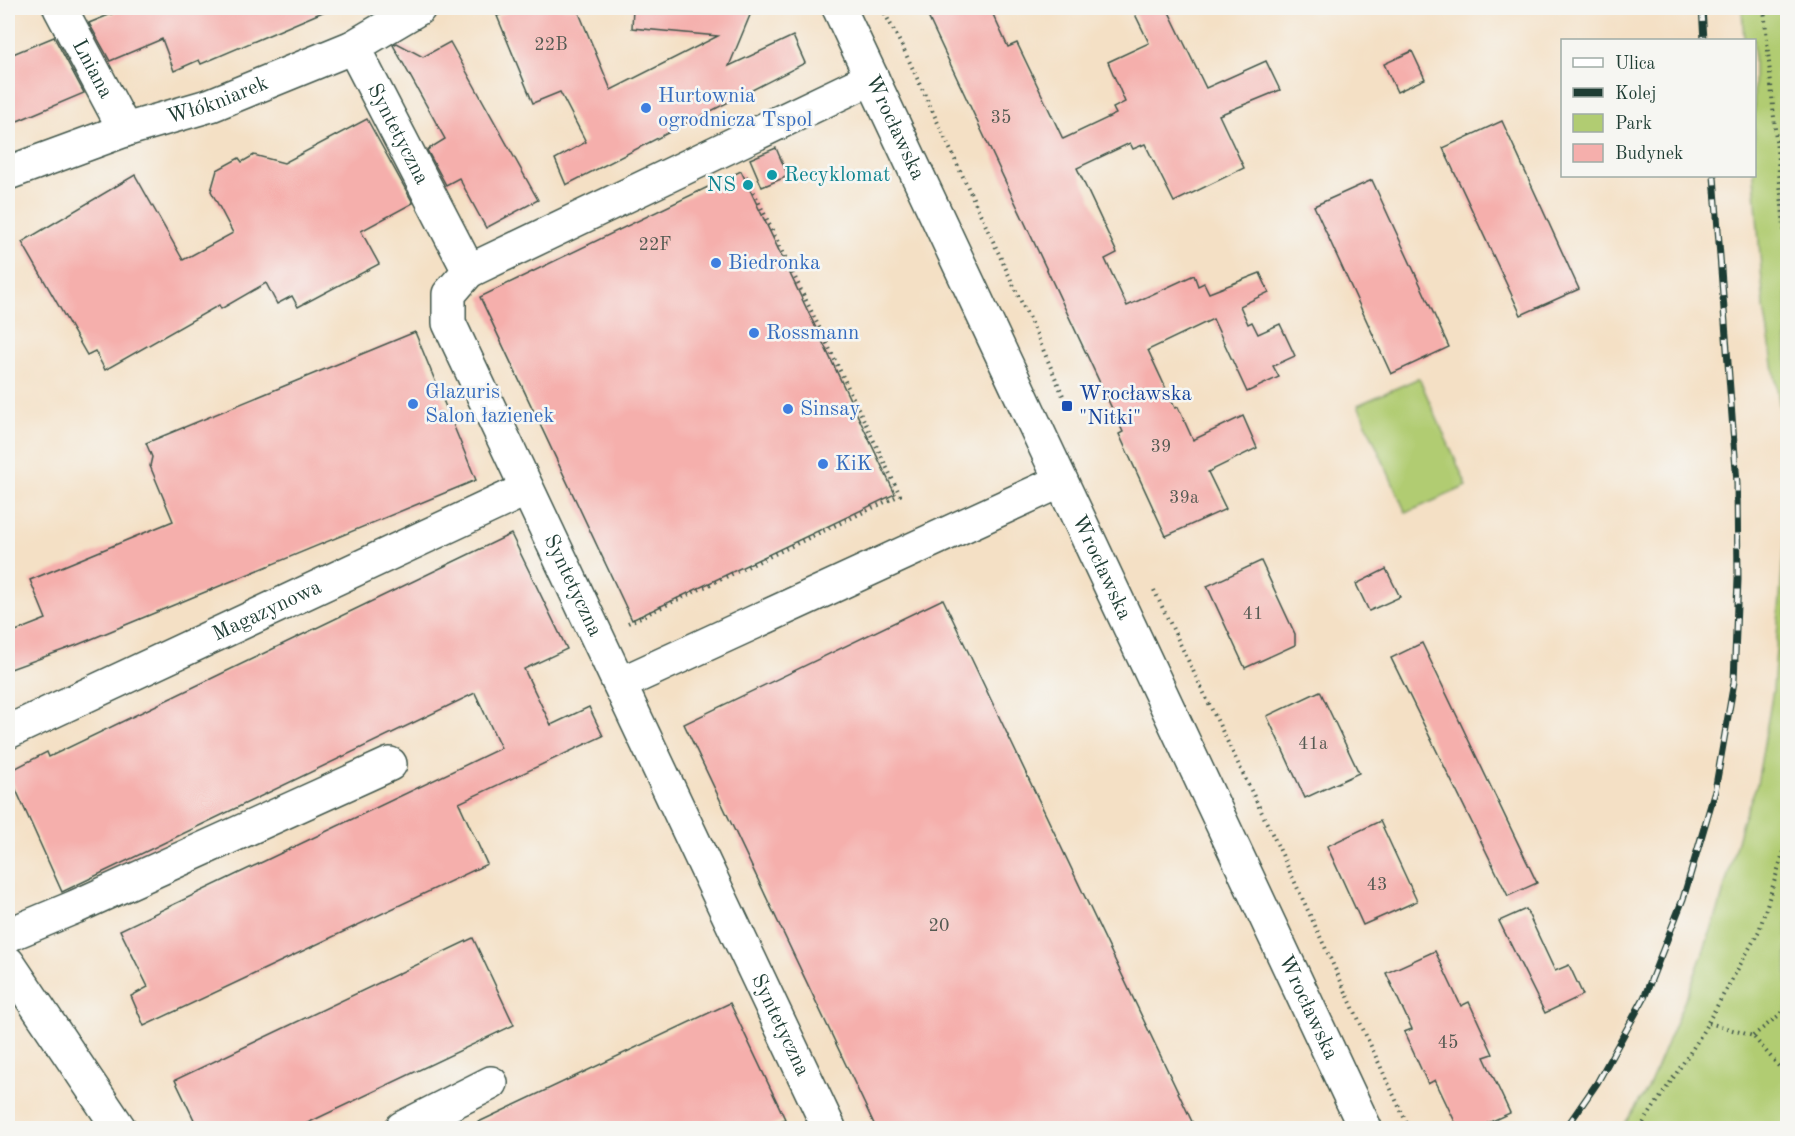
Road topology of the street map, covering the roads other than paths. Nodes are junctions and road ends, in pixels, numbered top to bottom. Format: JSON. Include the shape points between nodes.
{"nodes":[{"id":1,"x":60,"y":8,"type":"edge"},
{"id":2,"x":418,"y":8,"type":"edge"},
{"id":3,"x":840,"y":8,"type":"edge"},
{"id":4,"x":353,"y":47,"type":"junction"},
{"id":5,"x":872,"y":78,"type":"junction"},
{"id":6,"x":125,"y":130,"type":"junction"},
{"id":7,"x":8,"y":172,"type":"edge"},
{"id":8,"x":469,"y":271,"type":"junction"},
{"id":9,"x":1061,"y":481,"type":"junction"},
{"id":10,"x":527,"y":489,"type":"junction"},
{"id":11,"x":620,"y":684,"type":"junction"},
{"id":12,"x":8,"y":732,"type":"edge"},
{"id":13,"x":390,"y":764,"type":"dead end"},
{"id":14,"x":8,"y":935,"type":"edge"},
{"id":15,"x":8,"y":963,"type":"edge"},
{"id":16,"x":491,"y":1083,"type":"dead end"},
{"id":17,"x":119,"y":1128,"type":"edge"},
{"id":18,"x":402,"y":1128,"type":"edge"},
{"id":19,"x":829,"y":1128,"type":"edge"},
{"id":20,"x":1365,"y":1128,"type":"edge"}],
"edges":[{"from":1,"to":6,"type":"street","name":"Lniana"},
{"from":2,"to":4,"type":"street","name":"Włókniarek"},
{"from":3,"to":5,"type":"street","name":"Wrocławska"},
{"from":4,"to":6,"type":"street","name":"Włókniarek","via":[[211,105]]},
{"from":4,"to":8,"type":"street","name":"Syntetyczna"},
{"from":5,"to":8,"type":"street"},
{"from":5,"to":9,"type":"street","name":"Wrocławska"},
{"from":6,"to":7,"type":"street","name":"Włókniarek"},
{"from":8,"to":10,"type":"street","name":"Syntetyczna","via":[[449,294],[449,323]]},
{"from":9,"to":11,"type":"street"},
{"from":9,"to":20,"type":"street","name":"Wrocławska"},
{"from":10,"to":11,"type":"street","name":"Syntetyczna"},
{"from":10,"to":12,"type":"street","name":"Magazynowa"},
{"from":11,"to":19,"type":"street","name":"Syntetyczna"},
{"from":13,"to":14,"type":"street"},
{"from":15,"to":17,"type":"street"},
{"from":16,"to":18,"type":"street"}]}
